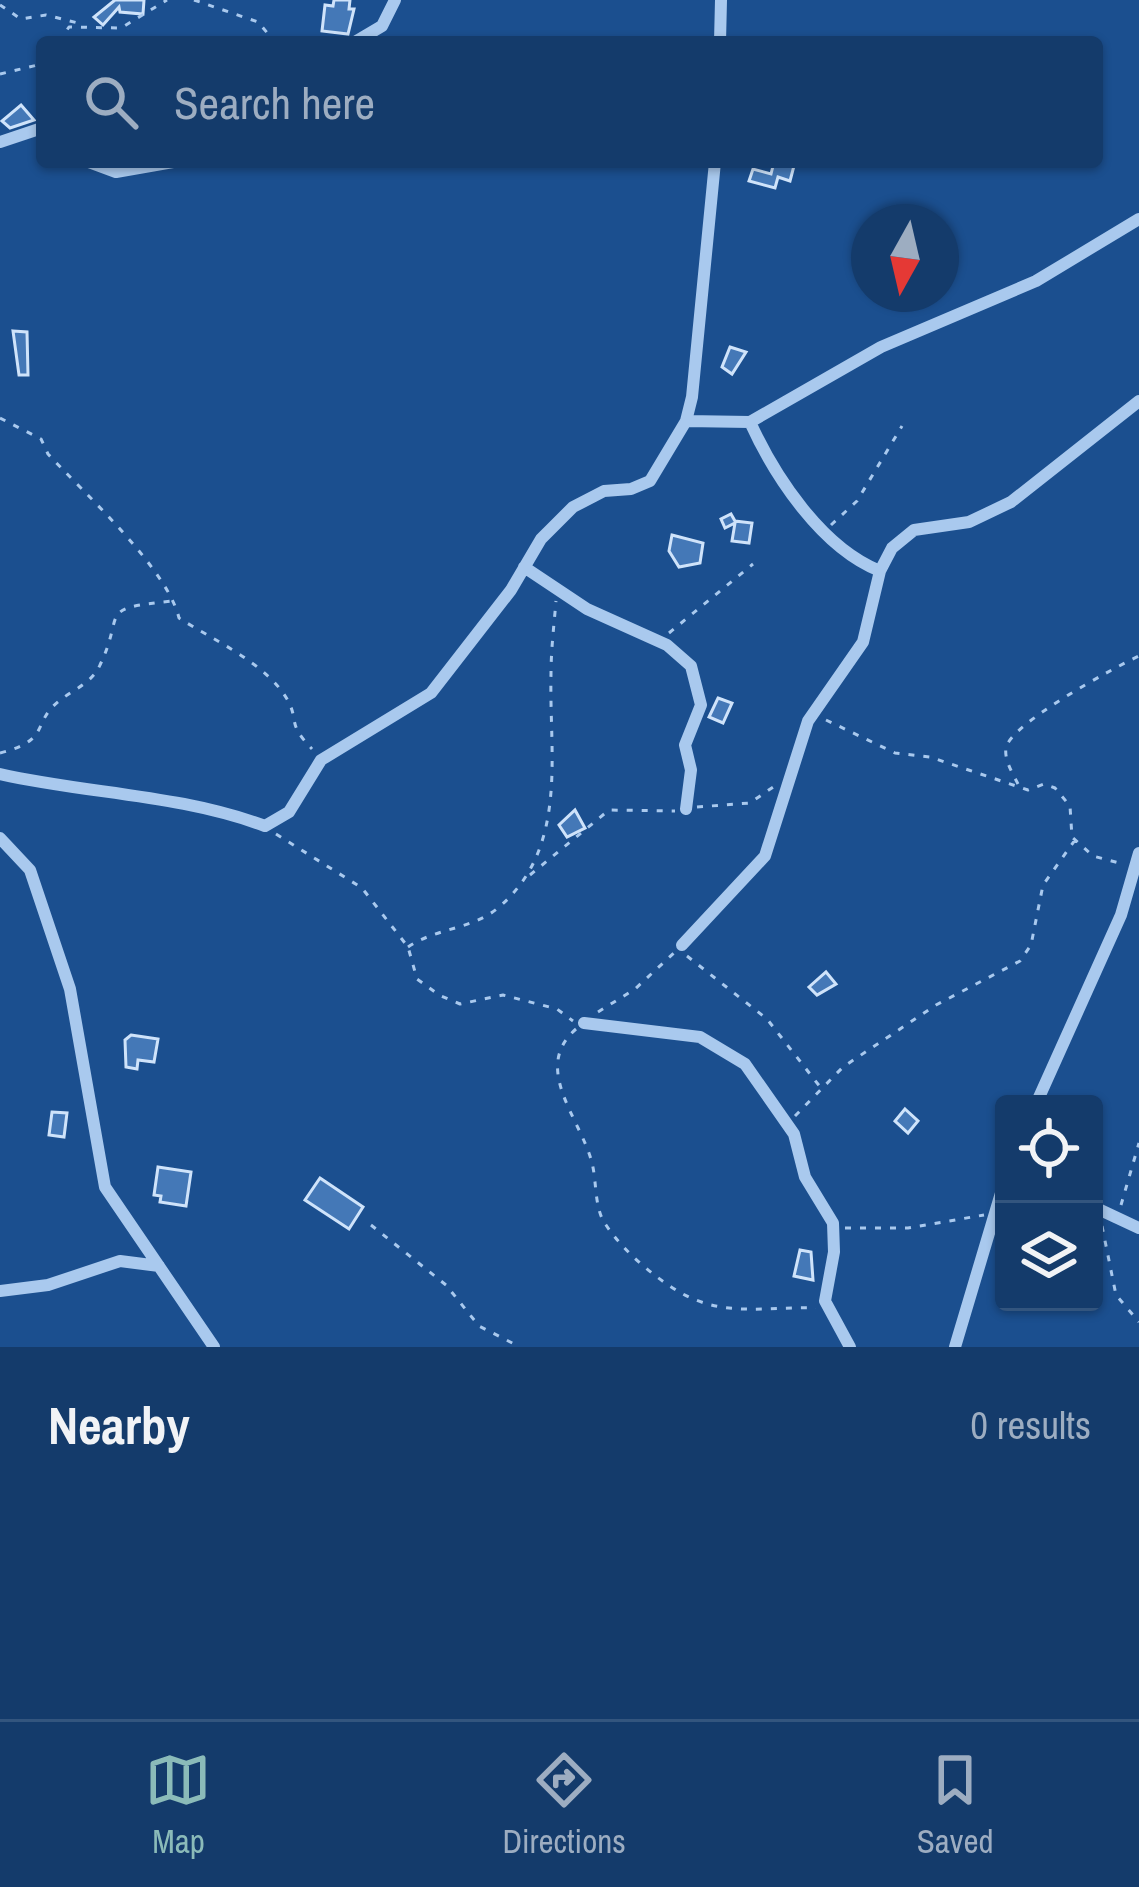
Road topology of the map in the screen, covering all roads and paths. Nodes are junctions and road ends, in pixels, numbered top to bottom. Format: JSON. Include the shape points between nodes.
{"nodes":[{"id":1,"x":167,"y":0,"type":"edge"},
{"id":2,"x":194,"y":0,"type":"edge"},
{"id":3,"x":395,"y":0,"type":"edge"},
{"id":4,"x":721,"y":0,"type":"edge"},
{"id":5,"x":0,"y":4,"type":"edge"},
{"id":6,"x":83,"y":24,"type":"junction"},
{"id":7,"x":121,"y":28,"type":"junction"},
{"id":8,"x":63,"y":36,"type":"edge"},
{"id":9,"x":122,"y":36,"type":"edge"},
{"id":10,"x":269,"y":36,"type":"edge"},
{"id":11,"x":365,"y":36,"type":"edge"},
{"id":12,"x":720,"y":36,"type":"edge"},
{"id":13,"x":36,"y":65,"type":"edge"},
{"id":14,"x":0,"y":74,"type":"edge"},
{"id":15,"x":36,"y":130,"type":"edge"},
{"id":16,"x":0,"y":142,"type":"edge"},
{"id":17,"x":105,"y":168,"type":"edge"},
{"id":18,"x":139,"y":168,"type":"edge"},
{"id":19,"x":716,"y":168,"type":"edge"},
{"id":20,"x":1139,"y":219,"type":"edge"},
{"id":21,"x":1139,"y":401,"type":"edge"},
{"id":22,"x":0,"y":418,"type":"edge"},
{"id":23,"x":686,"y":422,"type":"junction"},
{"id":24,"x":749,"y":422,"type":"junction"},
{"id":25,"x":902,"y":426,"type":"dead end"},
{"id":26,"x":825,"y":530,"type":"junction"},
{"id":27,"x":753,"y":564,"type":"dead end"},
{"id":28,"x":524,"y":567,"type":"junction"},
{"id":29,"x":880,"y":571,"type":"junction"},
{"id":30,"x":556,"y":588,"type":"junction"},
{"id":31,"x":174,"y":600,"type":"junction"},
{"id":32,"x":658,"y":641,"type":"junction"},
{"id":33,"x":1139,"y":656,"type":"edge"},
{"id":34,"x":814,"y":710,"type":"junction"},
{"id":35,"x":0,"y":753,"type":"edge"},
{"id":36,"x":321,"y":760,"type":"junction"},
{"id":37,"x":790,"y":771,"type":"junction"},
{"id":38,"x":0,"y":774,"type":"edge"},
{"id":39,"x":1018,"y":785,"type":"junction"},
{"id":40,"x":686,"y":809,"type":"junction"},
{"id":41,"x":265,"y":826,"type":"junction"},
{"id":42,"x":0,"y":838,"type":"edge"},
{"id":43,"x":1075,"y":840,"type":"junction"},
{"id":44,"x":1138,"y":860,"type":"edge"},
{"id":45,"x":526,"y":878,"type":"junction"},
{"id":46,"x":682,"y":945,"type":"junction"},
{"id":47,"x":408,"y":947,"type":"junction"},
{"id":48,"x":582,"y":1025,"type":"junction"},
{"id":49,"x":821,"y":1088,"type":"junction"},
{"id":50,"x":1040,"y":1095,"type":"edge"},
{"id":51,"x":788,"y":1124,"type":"junction"},
{"id":52,"x":1139,"y":1143,"type":"edge"},
{"id":53,"x":1103,"y":1211,"type":"edge"},
{"id":54,"x":995,"y":1213,"type":"joint"},
{"id":55,"x":1119,"y":1217,"type":"junction"},
{"id":56,"x":833,"y":1223,"type":"junction"},
{"id":57,"x":371,"y":1225,"type":"dead end"},
{"id":58,"x":1139,"y":1228,"type":"edge"},
{"id":59,"x":1103,"y":1240,"type":"edge"},
{"id":60,"x":159,"y":1266,"type":"junction"},
{"id":61,"x":0,"y":1292,"type":"edge"},
{"id":62,"x":826,"y":1308,"type":"junction"},
{"id":63,"x":1139,"y":1322,"type":"edge"},
{"id":64,"x":214,"y":1347,"type":"edge"},
{"id":65,"x":520,"y":1347,"type":"edge"},
{"id":66,"x":850,"y":1347,"type":"edge"},
{"id":67,"x":955,"y":1347,"type":"edge"}],
"edges":[{"from":1,"to":7,"type":"path"},
{"from":2,"to":10,"type":"path","via":[[258,22]]},
{"from":3,"to":11,"type":"street","via":[[382,26]]},
{"from":4,"to":12,"type":"street"},
{"from":5,"to":6,"type":"path","via":[[21,19]]},
{"from":6,"to":7,"type":"path"},
{"from":6,"to":8,"type":"path"},
{"from":7,"to":9,"type":"path"},
{"from":13,"to":14,"type":"path"},
{"from":15,"to":16,"type":"street"},
{"from":17,"to":18,"type":"street"},
{"from":19,"to":23,"type":"street"},
{"from":20,"to":24,"type":"street","via":[[1036,281],[881,347]]},
{"from":21,"to":29,"type":"street","via":[[988,515],[905,534]]},
{"from":22,"to":31,"type":"path","via":[[41,439]]},
{"from":23,"to":24,"type":"street"},
{"from":23,"to":28,"type":"street","via":[[650,481],[572,507]]},
{"from":24,"to":26,"type":"street","via":[[772,467]]},
{"from":25,"to":26,"type":"path","via":[[857,501]]},
{"from":26,"to":29,"type":"street"},
{"from":27,"to":32,"type":"path"},
{"from":28,"to":30,"type":"street"},
{"from":28,"to":36,"type":"street","via":[[431,693]]},
{"from":29,"to":34,"type":"street","via":[[862,642]]},
{"from":30,"to":32,"type":"street"},
{"from":30,"to":45,"type":"path","via":[[556,768]]},
{"from":31,"to":35,"type":"path","via":[[122,610],[110,623],[99,668],[56,703],[41,734]]},
{"from":31,"to":36,"type":"path","via":[[179,618],[285,695],[292,729]]},
{"from":32,"to":40,"type":"street","via":[[691,666],[700,696],[685,745]]},
{"from":33,"to":39,"type":"path","via":[[1013,735],[1007,755]]},
{"from":34,"to":37,"type":"street"},
{"from":34,"to":39,"type":"path","via":[[895,752]]},
{"from":36,"to":41,"type":"street","via":[[290,812]]},
{"from":37,"to":40,"type":"path","via":[[750,803]]},
{"from":37,"to":46,"type":"street","via":[[765,856]]},
{"from":38,"to":41,"type":"street","via":[[58,788],[162,796]]},
{"from":39,"to":43,"type":"path","via":[[1062,792]]},
{"from":40,"to":45,"type":"path","via":[[618,806]]},
{"from":41,"to":47,"type":"path","via":[[362,888]]},
{"from":42,"to":60,"type":"street","via":[[30,870],[70,989],[105,1187]]},
{"from":43,"to":44,"type":"path","via":[[1102,860]]},
{"from":43,"to":49,"type":"path","via":[[1042,885],[1020,961],[936,1005]]},
{"from":44,"to":50,"type":"street"},
{"from":45,"to":47,"type":"path","via":[[470,926],[443,927]]},
{"from":46,"to":48,"type":"path"},
{"from":46,"to":49,"type":"path","via":[[704,973],[767,1019]]},
{"from":47,"to":48,"type":"path","via":[[417,980],[449,1000],[503,995]]},
{"from":48,"to":51,"type":"street","via":[[719,1043],[745,1064]]},
{"from":48,"to":62,"type":"path","via":[[557,1052],[556,1065],[605,1225],[668,1284],[713,1307]]},
{"from":49,"to":51,"type":"path"},
{"from":51,"to":56,"type":"street","via":[[805,1177]]},
{"from":52,"to":55,"type":"path"},
{"from":53,"to":55,"type":"street"},
{"from":54,"to":56,"type":"path","via":[[886,1230]]},
{"from":54,"to":67,"type":"street"},
{"from":55,"to":58,"type":"street"},
{"from":56,"to":62,"type":"street"},
{"from":57,"to":65,"type":"path","via":[[446,1285],[478,1326]]},
{"from":59,"to":63,"type":"path","via":[[1117,1295]]},
{"from":60,"to":61,"type":"street","via":[[120,1261]]},
{"from":60,"to":64,"type":"street"},
{"from":62,"to":66,"type":"street"}]}
